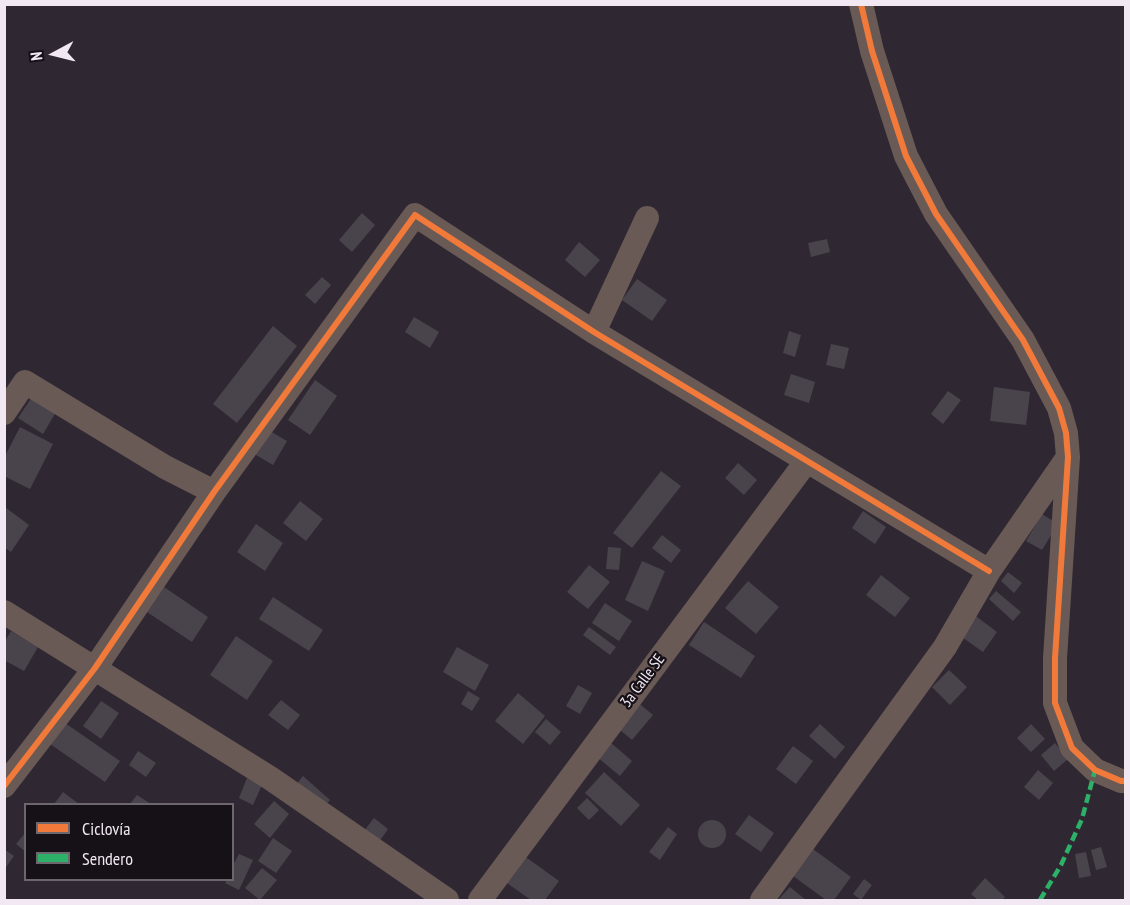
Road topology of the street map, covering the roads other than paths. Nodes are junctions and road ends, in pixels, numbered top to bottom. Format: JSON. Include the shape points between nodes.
{"nodes":[{"id":1,"x":861,"y":4,"type":"edge"},
{"id":2,"x":647,"y":218,"type":"dead end"},
{"id":3,"x":594,"y":332,"type":"junction"},
{"id":4,"x":4,"y":413,"type":"edge"},
{"id":5,"x":1068,"y":457,"type":"junction"},
{"id":6,"x":806,"y":462,"type":"junction"},
{"id":7,"x":214,"y":492,"type":"junction"},
{"id":8,"x":989,"y":571,"type":"junction"},
{"id":9,"x":4,"y":612,"type":"edge"},
{"id":10,"x":95,"y":668,"type":"junction"},
{"id":11,"x":1125,"y":782,"type":"edge"},
{"id":12,"x":4,"y":786,"type":"edge"},
{"id":13,"x":447,"y":900,"type":"edge"},
{"id":14,"x":480,"y":900,"type":"edge"},
{"id":15,"x":762,"y":900,"type":"edge"}],
"edges":[{"from":1,"to":5,"type":"street","via":[[906,156],[936,214],[1023,340],[1059,408]]},
{"from":2,"to":3,"type":"street"},
{"from":3,"to":6,"type":"street"},
{"from":3,"to":7,"type":"street","via":[[415,214]]},
{"from":4,"to":7,"type":"street","via":[[25,382],[165,467]]},
{"from":5,"to":8,"type":"street"},
{"from":5,"to":11,"type":"street","via":[[1055,703],[1072,748],[1095,770]]},
{"from":6,"to":8,"type":"street"},
{"from":6,"to":14,"type":"street","name":"3a Calle SE"},
{"from":7,"to":10,"type":"street"},
{"from":8,"to":15,"type":"street","via":[[945,647]]},
{"from":9,"to":10,"type":"street"},
{"from":10,"to":12,"type":"street"},
{"from":10,"to":13,"type":"street","via":[[270,778]]}]}
